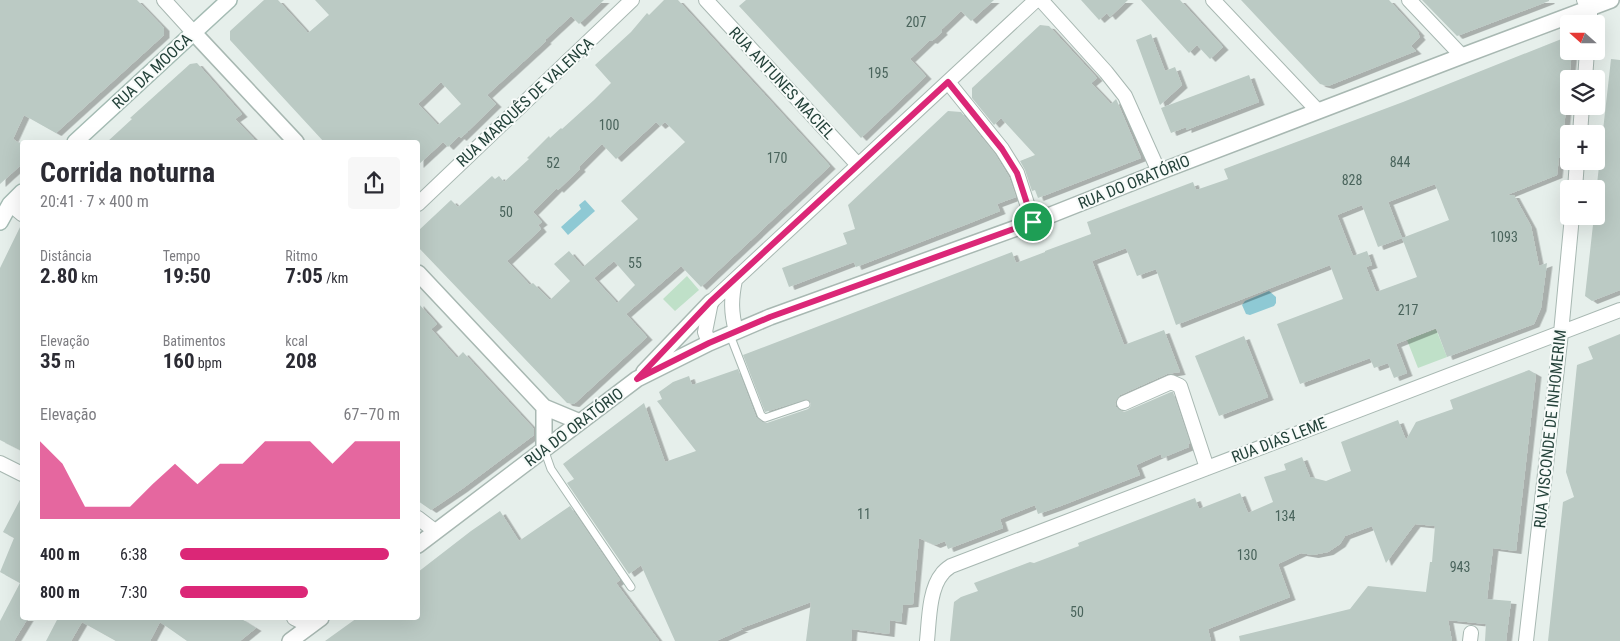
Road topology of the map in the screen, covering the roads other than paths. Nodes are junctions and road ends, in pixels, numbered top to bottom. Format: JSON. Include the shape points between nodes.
{"nodes":[{"id":1,"x":164,"y":0,"type":"edge"},
{"id":2,"x":229,"y":0,"type":"edge"},
{"id":3,"x":632,"y":0,"type":"edge"},
{"id":4,"x":706,"y":0,"type":"edge"},
{"id":5,"x":1036,"y":0,"type":"edge"},
{"id":6,"x":1041,"y":0,"type":"edge"},
{"id":7,"x":1213,"y":0,"type":"edge"},
{"id":8,"x":1409,"y":0,"type":"edge"},
{"id":9,"x":1611,"y":0,"type":"edge"},
{"id":10,"x":1587,"y":4,"type":"edge"},
{"id":11,"x":194,"y":32,"type":"junction"},
{"id":12,"x":1462,"y":56,"type":"junction"},
{"id":13,"x":948,"y":82,"type":"junction"},
{"id":14,"x":1318,"y":111,"type":"junction"},
{"id":15,"x":77,"y":140,"type":"edge"},
{"id":16,"x":294,"y":140,"type":"edge"},
{"id":17,"x":858,"y":165,"type":"junction"},
{"id":18,"x":1159,"y":172,"type":"junction"},
{"id":19,"x":420,"y":202,"type":"edge"},
{"id":20,"x":16,"y":209,"type":"edge"},
{"id":21,"x":0,"y":222,"type":"edge"},
{"id":22,"x":1033,"y":222,"type":"junction"},
{"id":23,"x":1571,"y":225,"type":"edge"},
{"id":24,"x":420,"y":275,"type":"edge"},
{"id":25,"x":735,"y":280,"type":"junction"},
{"id":26,"x":710,"y":302,"type":"junction"},
{"id":27,"x":1620,"y":310,"type":"edge"},
{"id":28,"x":733,"y":333,"type":"junction"},
{"id":29,"x":1561,"y":333,"type":"junction"},
{"id":30,"x":709,"y":343,"type":"junction"},
{"id":31,"x":637,"y":379,"type":"junction"},
{"id":32,"x":1124,"y":403,"type":"dead end"},
{"id":33,"x":806,"y":404,"type":"dead end"},
{"id":34,"x":544,"y":407,"type":"junction"},
{"id":35,"x":580,"y":422,"type":"junction"},
{"id":36,"x":544,"y":449,"type":"junction"},
{"id":37,"x":0,"y":463,"type":"edge"},
{"id":38,"x":1207,"y":468,"type":"junction"},
{"id":39,"x":20,"y":473,"type":"edge"},
{"id":40,"x":420,"y":520,"type":"edge"},
{"id":41,"x":435,"y":531,"type":"junction"},
{"id":42,"x":420,"y":543,"type":"edge"},
{"id":43,"x":631,"y":587,"type":"dead end"},
{"id":44,"x":316,"y":622,"type":"edge"},
{"id":45,"x":290,"y":641,"type":"edge"},
{"id":46,"x":927,"y":641,"type":"edge"},
{"id":47,"x":1526,"y":641,"type":"edge"}],
"edges":[{"from":1,"to":11,"type":"street"},
{"from":2,"to":11,"type":"street","name":"RUA DA MOOCA"},
{"from":3,"to":19,"type":"street","name":"RUA MARQUÊS DE VALENÇA"},
{"from":4,"to":17,"type":"street","name":"RUA ANTUNES MACIEL"},
{"from":5,"to":13,"type":"street"},
{"from":6,"to":18,"type":"street","via":[[1125,96]]},
{"from":7,"to":14,"type":"street"},
{"from":8,"to":12,"type":"street"},
{"from":9,"to":10,"type":"street","name":"RUA DO ORATÓRIO"},
{"from":10,"to":12,"type":"street","name":"RUA DO ORATÓRIO"},
{"from":11,"to":15,"type":"street","name":"RUA DA MOOCA"},
{"from":11,"to":16,"type":"street"},
{"from":12,"to":14,"type":"street","name":"RUA DO ORATÓRIO"},
{"from":13,"to":17,"type":"street"},
{"from":13,"to":22,"type":"street","via":[[1002,149],[1017,173]]},
{"from":14,"to":18,"type":"street","name":"RUA DO ORATÓRIO"},
{"from":17,"to":25,"type":"street"},
{"from":18,"to":22,"type":"street","name":"RUA DO ORATÓRIO"},
{"from":20,"to":21,"type":"street"},
{"from":22,"to":28,"type":"street","name":"RUA DO ORATÓRIO"},
{"from":23,"to":29,"type":"street","name":"RUA VISCONDE DE INHOMERIM"},
{"from":24,"to":34,"type":"street"},
{"from":25,"to":26,"type":"street"},
{"from":25,"to":28,"type":"street","via":[[731,302]]},
{"from":26,"to":30,"type":"street","via":[[705,332]]},
{"from":26,"to":31,"type":"street"},
{"from":27,"to":29,"type":"street","name":"RUA DIAS LEME"},
{"from":28,"to":30,"type":"street","name":"RUA DO ORATÓRIO"},
{"from":28,"to":33,"type":"lane","via":[[761,415],[765,418]]},
{"from":29,"to":38,"type":"street","name":"RUA DIAS LEME"},
{"from":29,"to":47,"type":"street","name":"RUA VISCONDE DE INHOMERIM"},
{"from":30,"to":31,"type":"street","name":"RUA DO ORATÓRIO"},
{"from":31,"to":35,"type":"street","name":"RUA DO ORATÓRIO"},
{"from":32,"to":38,"type":"street","via":[[1171,382],[1180,386]]},
{"from":34,"to":35,"type":"street"},
{"from":34,"to":36,"type":"street"},
{"from":35,"to":36,"type":"street","name":"RUA DO ORATÓRIO"},
{"from":36,"to":41,"type":"street","name":"RUA DO ORATÓRIO"},
{"from":36,"to":43,"type":"lane","via":[[552,469]]},
{"from":37,"to":39,"type":"street"},
{"from":38,"to":46,"type":"street","name":"RUA DIAS LEME","via":[[951,566],[941,574],[936,585]]},
{"from":40,"to":41,"type":"street"},
{"from":41,"to":42,"type":"street","name":"RUA DO ORATÓRIO"},
{"from":44,"to":45,"type":"street"}]}
